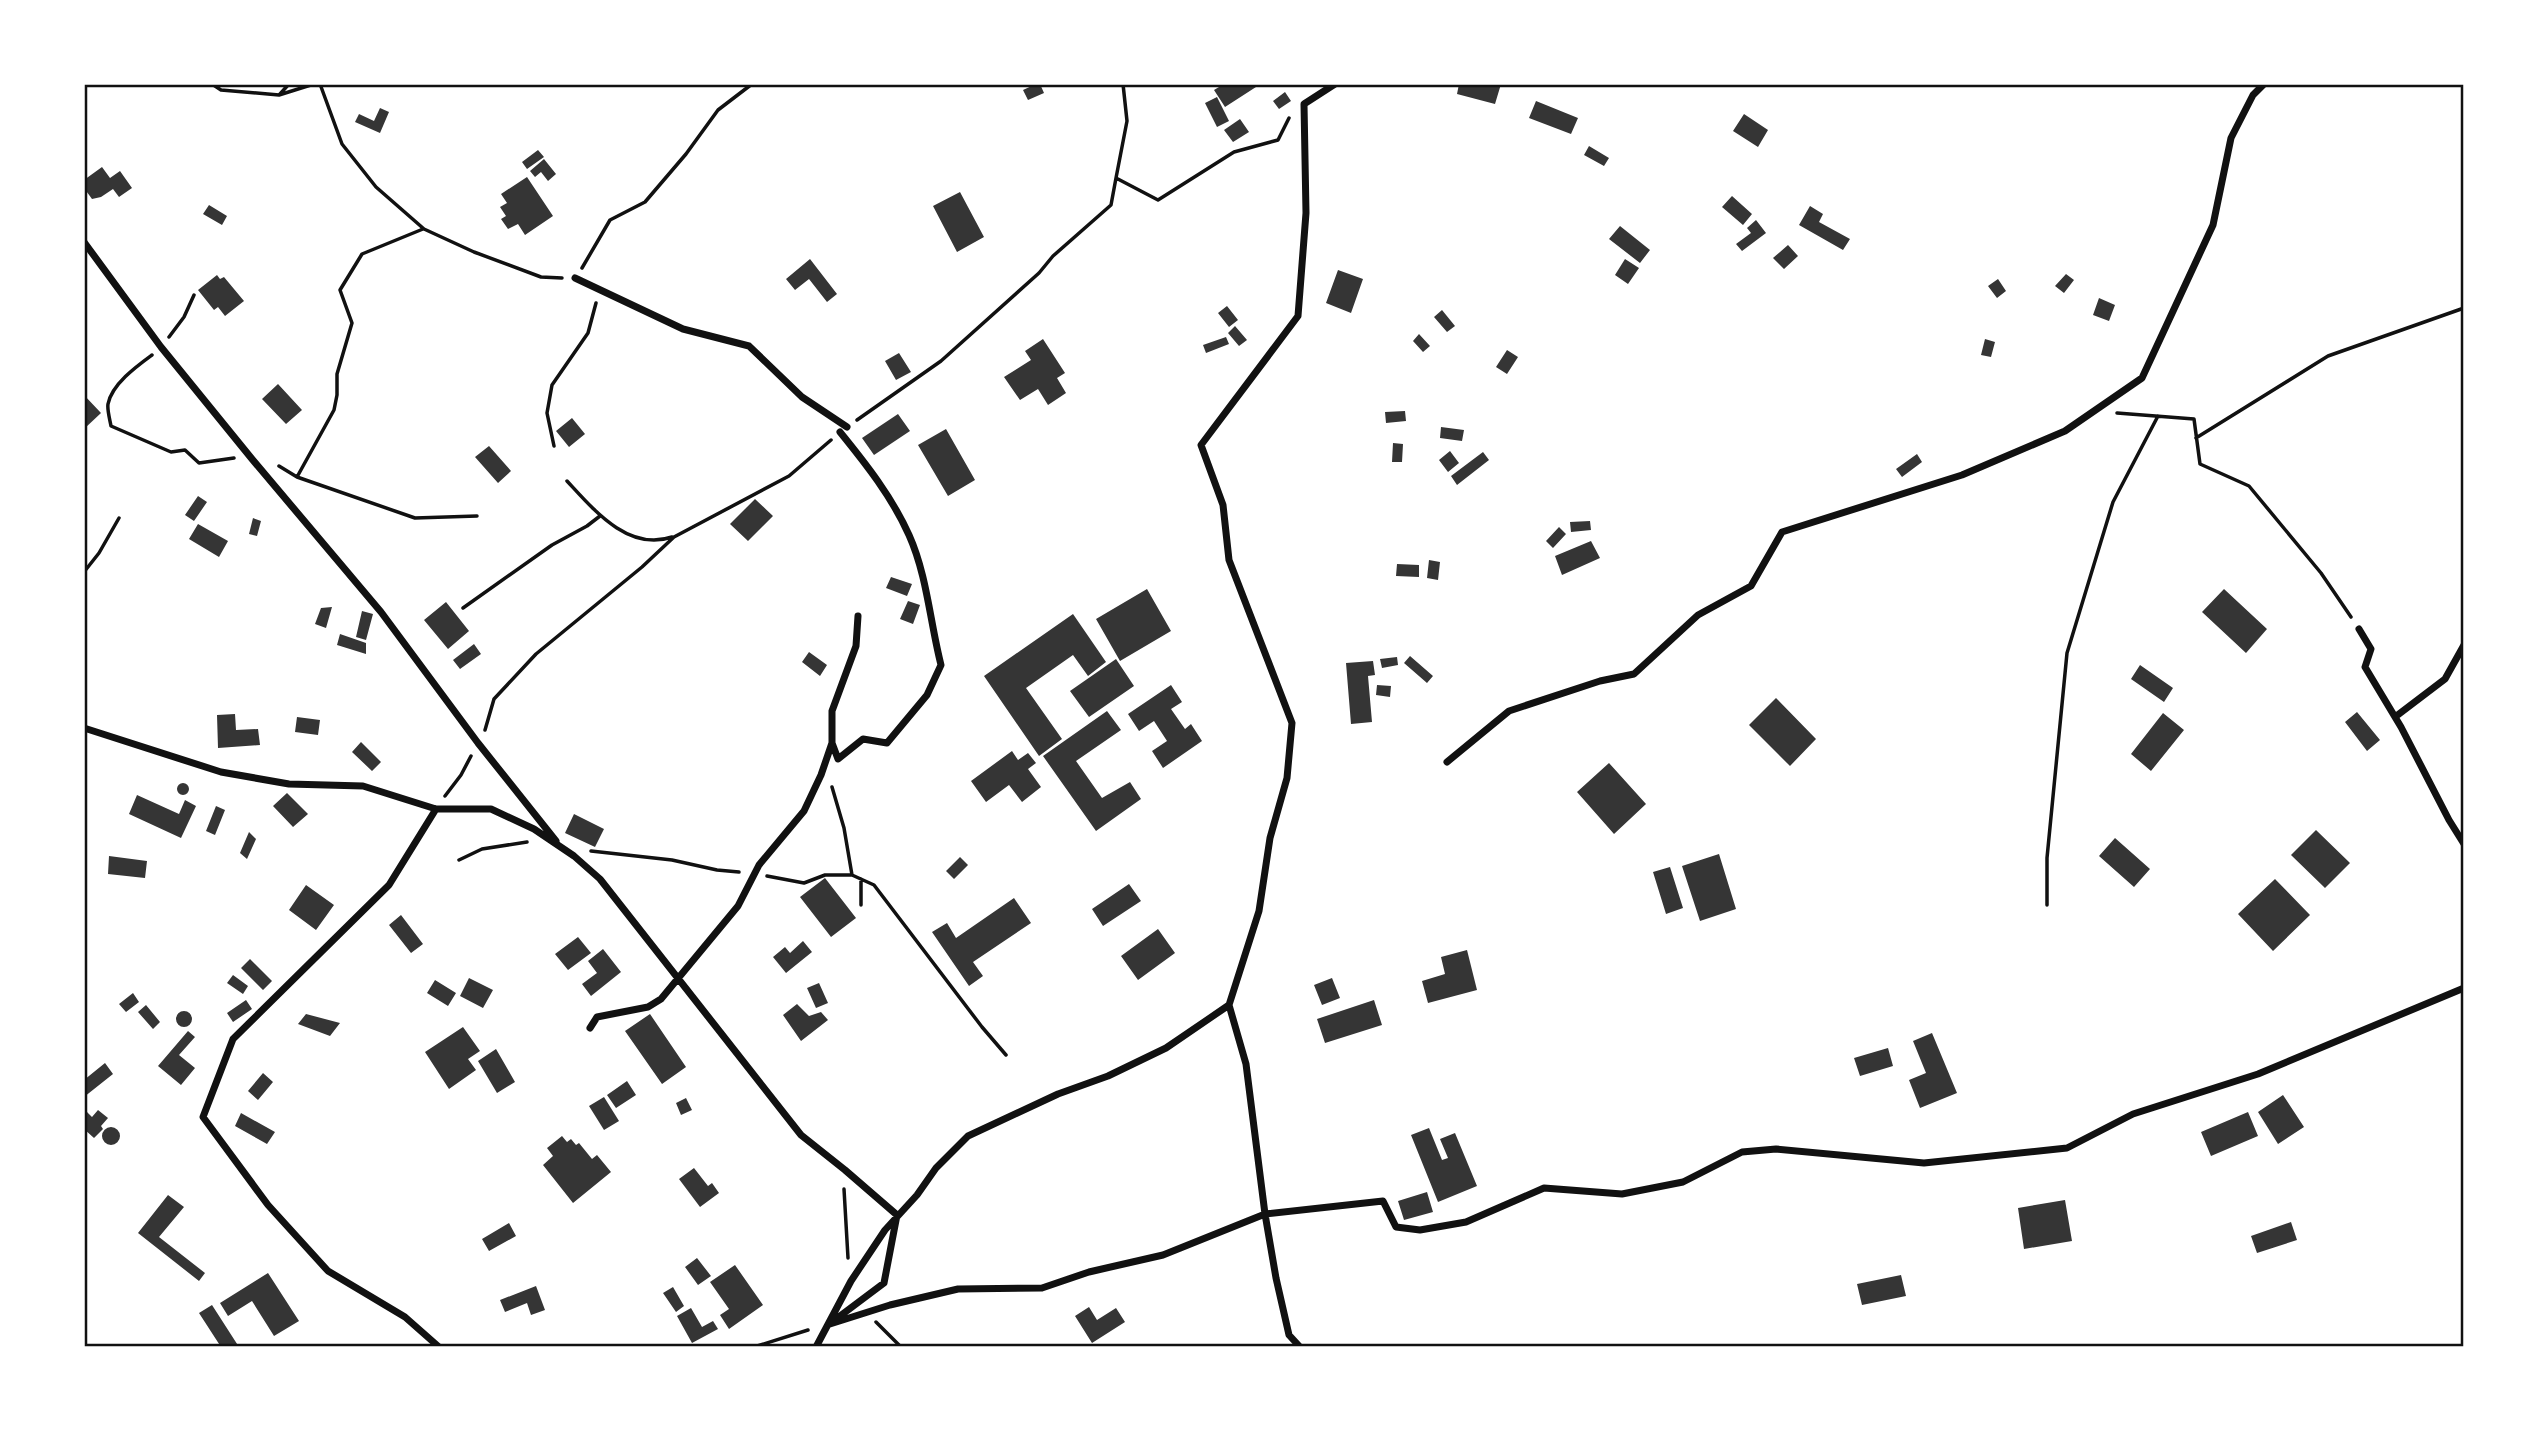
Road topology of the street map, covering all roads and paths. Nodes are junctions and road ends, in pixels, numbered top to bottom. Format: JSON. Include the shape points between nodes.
{"nodes":[{"id":1,"x":212,"y":84,"type":"edge"},
{"id":2,"x":289,"y":84,"type":"edge"},
{"id":3,"x":314,"y":84,"type":"edge"},
{"id":4,"x":320,"y":84,"type":"edge"},
{"id":5,"x":752,"y":84,"type":"edge"},
{"id":6,"x":1123,"y":84,"type":"edge"},
{"id":7,"x":1335,"y":84,"type":"edge"},
{"id":8,"x":2263,"y":84,"type":"edge"},
{"id":9,"x":279,"y":95,"type":"junction"},
{"id":10,"x":1289,"y":116,"type":"dead end"},
{"id":11,"x":1116,"y":178,"type":"junction"},
{"id":12,"x":424,"y":229,"type":"junction"},
{"id":13,"x":84,"y":242,"type":"edge"},
{"id":14,"x":575,"y":278,"type":"junction"},
{"id":15,"x":594,"y":287,"type":"junction"},
{"id":16,"x":2464,"y":308,"type":"edge"},
{"id":17,"x":124,"y":376,"type":"dead end"},
{"id":18,"x":2094,"y":411,"type":"junction"},
{"id":19,"x":2158,"y":416,"type":"junction"},
{"id":20,"x":844,"y":430,"type":"junction"},
{"id":21,"x":2196,"y":438,"type":"junction"},
{"id":22,"x":554,"y":446,"type":"dead end"},
{"id":23,"x":252,"y":459,"type":"junction"},
{"id":24,"x":298,"y":477,"type":"junction"},
{"id":25,"x":567,"y":481,"type":"dead end"},
{"id":26,"x":477,"y":516,"type":"dead end"},
{"id":27,"x":600,"y":516,"type":"junction"},
{"id":28,"x":119,"y":518,"type":"dead end"},
{"id":29,"x":674,"y":537,"type":"junction"},
{"id":30,"x":84,"y":572,"type":"edge"},
{"id":31,"x":463,"y":608,"type":"dead end"},
{"id":32,"x":858,"y":616,"type":"dead end"},
{"id":33,"x":2359,"y":629,"type":"joint"},
{"id":34,"x":2464,"y":645,"type":"edge"},
{"id":35,"x":2395,"y":717,"type":"junction"},
{"id":36,"x":84,"y":728,"type":"edge"},
{"id":37,"x":478,"y":743,"type":"junction"},
{"id":38,"x":832,"y":743,"type":"junction"},
{"id":39,"x":1447,"y":762,"type":"dead end"},
{"id":40,"x":824,"y":765,"type":"junction"},
{"id":41,"x":436,"y":808,"type":"junction"},
{"id":42,"x":552,"y":841,"type":"junction"},
{"id":43,"x":2464,"y":844,"type":"edge"},
{"id":44,"x":561,"y":847,"type":"junction"},
{"id":45,"x":588,"y":850,"type":"dead end"},
{"id":46,"x":459,"y":860,"type":"dead end"},
{"id":47,"x":754,"y":875,"type":"junction"},
{"id":48,"x":852,"y":875,"type":"junction"},
{"id":49,"x":861,"y":879,"type":"junction"},
{"id":50,"x":861,"y":905,"type":"dead end"},
{"id":51,"x":2047,"y":905,"type":"dead end"},
{"id":52,"x":677,"y":977,"type":"junction"},
{"id":53,"x":2464,"y":988,"type":"edge"},
{"id":54,"x":1229,"y":1005,"type":"junction"},
{"id":55,"x":590,"y":1028,"type":"dead end"},
{"id":56,"x":1006,"y":1055,"type":"dead end"},
{"id":57,"x":845,"y":1170,"type":"junction"},
{"id":58,"x":1265,"y":1214,"type":"junction"},
{"id":59,"x":897,"y":1215,"type":"junction"},
{"id":60,"x":851,"y":1281,"type":"junction"},
{"id":61,"x":869,"y":1311,"type":"junction"},
{"id":62,"x":830,"y":1324,"type":"junction"},
{"id":63,"x":439,"y":1347,"type":"edge"},
{"id":64,"x":754,"y":1347,"type":"edge"},
{"id":65,"x":816,"y":1347,"type":"edge"},
{"id":66,"x":901,"y":1347,"type":"edge"},
{"id":67,"x":1300,"y":1347,"type":"edge"}],
"edges":[{"from":1,"to":9,"type":"path"},
{"from":2,"to":9,"type":"path"},
{"from":3,"to":9,"type":"path"},
{"from":4,"to":12,"type":"path","via":[[342,144],[376,187]]},
{"from":5,"to":14,"type":"path","via":[[718,110],[645,202],[610,220]]},
{"from":6,"to":11,"type":"path","via":[[1127,121]]},
{"from":7,"to":54,"type":"street","via":[[1304,104],[1306,214],[1298,316],[1201,445],[1223,505],[1229,560],[1292,723],[1287,778],[1270,838],[1259,911]]},
{"from":8,"to":18,"type":"street","via":[[2231,138],[2213,225],[2142,378]]},
{"from":10,"to":11,"type":"path","via":[[1278,140],[1234,152],[1158,200]]},
{"from":11,"to":20,"type":"path","via":[[1111,205],[1039,273],[941,361]]},
{"from":12,"to":14,"type":"path","via":[[541,277]]},
{"from":12,"to":24,"type":"path","via":[[362,254],[341,290],[352,324],[337,374],[334,410]]},
{"from":13,"to":23,"type":"street"},
{"from":14,"to":15,"type":"street"},
{"from":15,"to":20,"type":"street","via":[[683,329],[749,346]]},
{"from":15,"to":22,"type":"path","via":[[596,305],[588,333],[552,385],[547,413]]},
{"from":16,"to":21,"type":"path","via":[[2328,356]]},
{"from":17,"to":23,"type":"path","via":[[108,404],[111,426],[171,452],[185,450],[199,463]]},
{"from":18,"to":19,"type":"path"},
{"from":18,"to":39,"type":"street","via":[[2065,431],[1962,475],[1782,532],[1751,586],[1698,615],[1634,674],[1509,711]]},
{"from":19,"to":21,"type":"path","via":[[2194,419]]},
{"from":19,"to":51,"type":"path","via":[[2113,502],[2067,653],[2047,858]]},
{"from":20,"to":29,"type":"path","via":[[789,476]]},
{"from":20,"to":38,"type":"street","via":[[910,535],[941,665],[927,695],[887,743],[863,739],[838,759]]},
{"from":21,"to":33,"type":"path","via":[[2200,464],[2249,486],[2321,573]]},
{"from":23,"to":24,"type":"path","via":[[270,461]]},
{"from":23,"to":37,"type":"street","via":[[381,612]]},
{"from":24,"to":26,"type":"path","via":[[415,518]]},
{"from":25,"to":27,"type":"path"},
{"from":27,"to":29,"type":"path","via":[[643,539]]},
{"from":27,"to":31,"type":"path"},
{"from":28,"to":30,"type":"path"},
{"from":29,"to":37,"type":"path","via":[[536,654],[494,699]]},
{"from":32,"to":38,"type":"street","via":[[856,646],[832,711]]},
{"from":33,"to":35,"type":"street","via":[[2371,649],[2365,667]]},
{"from":34,"to":35,"type":"street","via":[[2445,679]]},
{"from":35,"to":43,"type":"street"},
{"from":36,"to":41,"type":"street","via":[[221,772],[289,784],[363,786]]},
{"from":37,"to":41,"type":"path"},
{"from":37,"to":44,"type":"street"},
{"from":38,"to":40,"type":"street"},
{"from":40,"to":47,"type":"street","via":[[804,811]]},
{"from":40,"to":48,"type":"path","via":[[844,828]]},
{"from":41,"to":42,"type":"street","via":[[491,808]]},
{"from":41,"to":63,"type":"street","via":[[389,885],[233,1039],[203,1117],[268,1205],[328,1271],[405,1317]]},
{"from":42,"to":44,"type":"street"},
{"from":42,"to":46,"type":"path","via":[[510,843]]},
{"from":44,"to":52,"type":"street","via":[[600,879]]},
{"from":45,"to":47,"type":"path"},
{"from":47,"to":48,"type":"path","via":[[804,883],[824,875]]},
{"from":47,"to":52,"type":"street","via":[[738,906]]},
{"from":48,"to":49,"type":"path"},
{"from":49,"to":50,"type":"path"},
{"from":49,"to":56,"type":"path","via":[[874,885]]},
{"from":52,"to":55,"type":"street","via":[[649,1007],[597,1017]]},
{"from":52,"to":57,"type":"street","via":[[801,1135]]},
{"from":53,"to":58,"type":"street","via":[[2258,1074],[2133,1114],[2067,1148],[1924,1163],[1776,1149],[1742,1152],[1684,1182],[1622,1194],[1544,1188],[1466,1222],[1420,1230],[1396,1227],[1383,1201]]},
{"from":54,"to":58,"type":"street","via":[[1246,1064]]},
{"from":54,"to":59,"type":"street","via":[[1166,1048],[968,1136]]},
{"from":57,"to":59,"type":"street"},
{"from":57,"to":60,"type":"path","via":[[843,1206]]},
{"from":58,"to":61,"type":"street","via":[[1163,1255],[1042,1288],[958,1289]]},
{"from":58,"to":67,"type":"street","via":[[1289,1335]]},
{"from":59,"to":60,"type":"street"},
{"from":59,"to":62,"type":"street","via":[[884,1283]]},
{"from":60,"to":62,"type":"street"},
{"from":61,"to":62,"type":"street"},
{"from":61,"to":66,"type":"path"},
{"from":62,"to":64,"type":"path"},
{"from":62,"to":65,"type":"street"}]}
